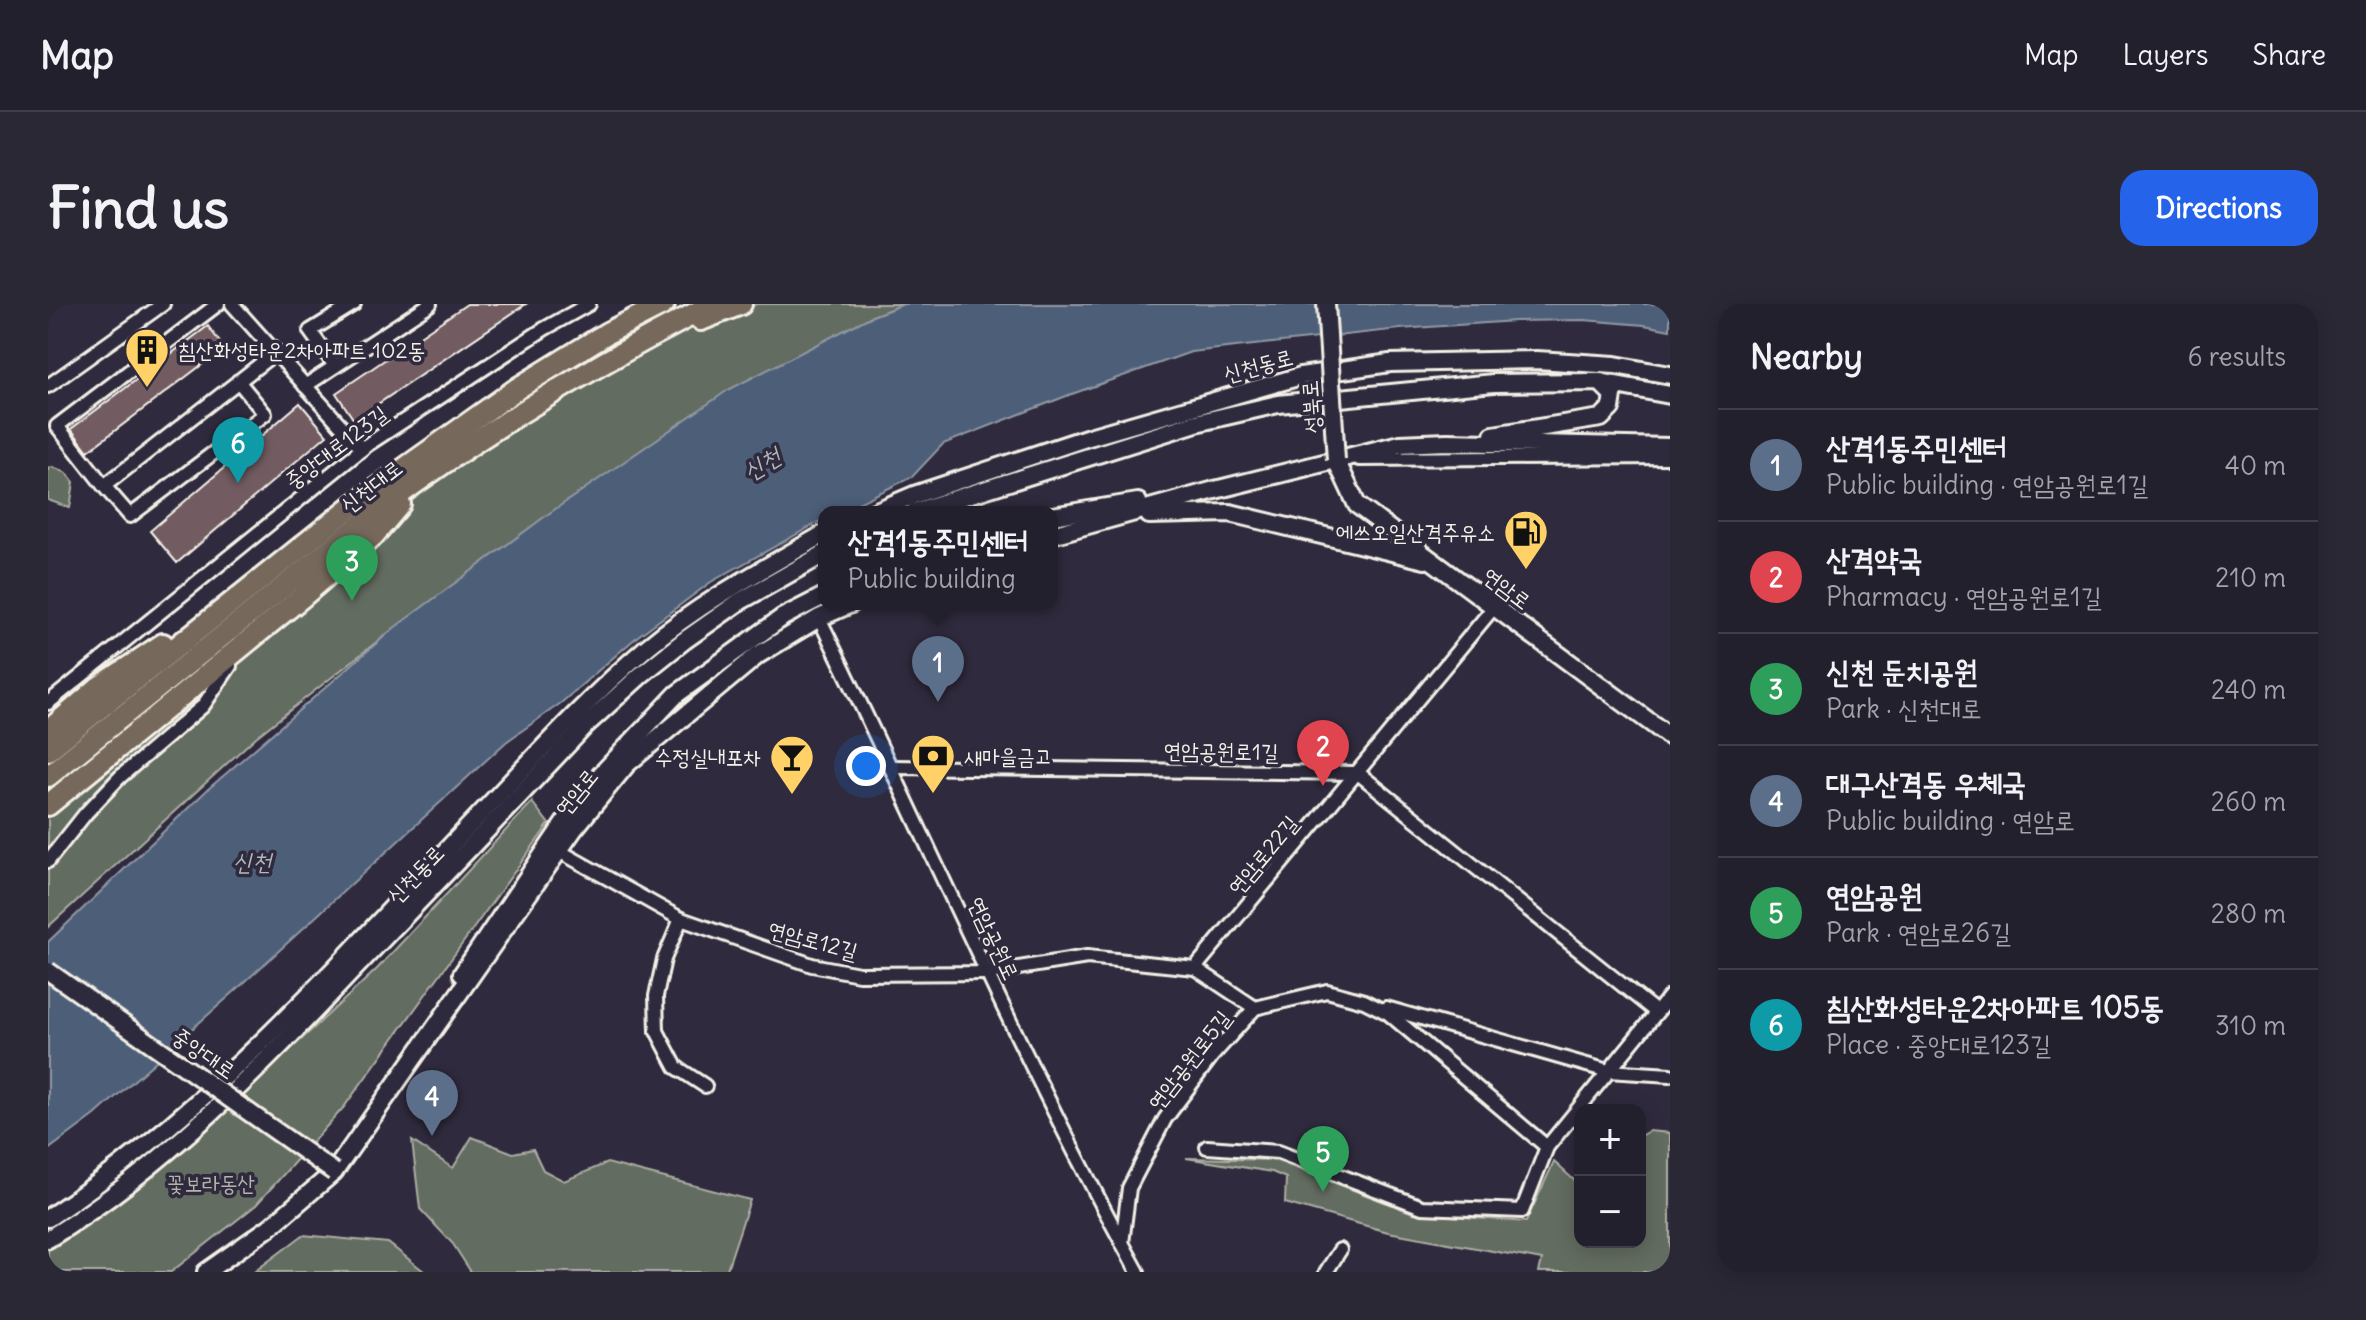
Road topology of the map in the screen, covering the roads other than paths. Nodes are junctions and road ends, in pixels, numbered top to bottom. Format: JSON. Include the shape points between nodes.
{"nodes":[{"id":1,"x":163,"y":304,"type":"edge"},
{"id":2,"x":218,"y":304,"type":"edge"},
{"id":3,"x":232,"y":304,"type":"edge"},
{"id":4,"x":354,"y":304,"type":"edge"},
{"id":5,"x":430,"y":304,"type":"edge"},
{"id":6,"x":589,"y":304,"type":"edge"},
{"id":7,"x":645,"y":304,"type":"edge"},
{"id":8,"x":664,"y":304,"type":"edge"},
{"id":9,"x":713,"y":304,"type":"edge"},
{"id":10,"x":741,"y":304,"type":"edge"},
{"id":11,"x":1326,"y":304,"type":"edge"},
{"id":12,"x":607,"y":333,"type":"junction"},
{"id":13,"x":630,"y":346,"type":"junction"},
{"id":14,"x":276,"y":352,"type":"junction"},
{"id":15,"x":335,"y":366,"type":"junction"},
{"id":16,"x":1670,"y":375,"type":"edge"},
{"id":17,"x":238,"y":381,"type":"junction"},
{"id":18,"x":1600,"y":382,"type":"junction"},
{"id":19,"x":48,"y":386,"type":"edge"},
{"id":20,"x":305,"y":386,"type":"junction"},
{"id":21,"x":1670,"y":395,"type":"edge"},
{"id":22,"x":1447,"y":442,"type":"junction"},
{"id":23,"x":1670,"y":447,"type":"edge"},
{"id":24,"x":362,"y":449,"type":"junction"},
{"id":25,"x":1670,"y":457,"type":"edge"},
{"id":26,"x":1336,"y":460,"type":"junction"},
{"id":27,"x":421,"y":478,"type":"junction"},
{"id":28,"x":104,"y":486,"type":"junction"},
{"id":29,"x":1211,"y":491,"type":"junction"},
{"id":30,"x":888,"y":506,"type":"edge"},
{"id":31,"x":933,"y":506,"type":"edge"},
{"id":32,"x":1058,"y":515,"type":"edge"},
{"id":33,"x":1125,"y":515,"type":"junction"},
{"id":34,"x":1058,"y":533,"type":"edge"},
{"id":35,"x":818,"y":537,"type":"edge"},
{"id":36,"x":818,"y":557,"type":"edge"},
{"id":37,"x":1434,"y":562,"type":"junction"},
{"id":38,"x":279,"y":566,"type":"junction"},
{"id":39,"x":818,"y":599,"type":"edge"},
{"id":40,"x":1494,"y":607,"type":"junction"},
{"id":41,"x":837,"y":610,"type":"edge"},
{"id":42,"x":819,"y":618,"type":"junction"},
{"id":43,"x":243,"y":645,"type":"junction"},
{"id":44,"x":48,"y":685,"type":"edge"},
{"id":45,"x":61,"y":693,"type":"junction"},
{"id":46,"x":48,"y":703,"type":"edge"},
{"id":47,"x":48,"y":731,"type":"edge"},
{"id":48,"x":1670,"y":737,"type":"edge"},
{"id":49,"x":48,"y":750,"type":"edge"},
{"id":50,"x":893,"y":767,"type":"junction"},
{"id":51,"x":1358,"y":773,"type":"junction"},
{"id":52,"x":48,"y":776,"type":"edge"},
{"id":53,"x":48,"y":805,"type":"edge"},
{"id":54,"x":559,"y":851,"type":"junction"},
{"id":55,"x":48,"y":861,"type":"edge"},
{"id":56,"x":681,"y":919,"type":"junction"},
{"id":57,"x":1195,"y":968,"type":"junction"},
{"id":58,"x":48,"y":971,"type":"edge"},
{"id":59,"x":988,"y":973,"type":"junction"},
{"id":60,"x":1670,"y":996,"type":"edge"},
{"id":61,"x":1364,"y":1001,"type":"junction"},
{"id":62,"x":1255,"y":1008,"type":"junction"},
{"id":63,"x":1656,"y":1012,"type":"junction"},
{"id":64,"x":1608,"y":1071,"type":"junction"},
{"id":65,"x":1670,"y":1075,"type":"edge"},
{"id":66,"x":403,"y":1076,"type":"junction"},
{"id":67,"x":705,"y":1086,"type":"dead end"},
{"id":68,"x":1207,"y":1147,"type":"dead end"},
{"id":69,"x":1547,"y":1147,"type":"junction"},
{"id":70,"x":334,"y":1172,"type":"junction"},
{"id":71,"x":48,"y":1218,"type":"edge"},
{"id":72,"x":48,"y":1239,"type":"edge"},
{"id":73,"x":1122,"y":1243,"type":"junction"},
{"id":74,"x":1340,"y":1250,"type":"dead end"},
{"id":75,"x":206,"y":1272,"type":"edge"},
{"id":76,"x":1138,"y":1272,"type":"edge"},
{"id":77,"x":1326,"y":1272,"type":"edge"}],
"edges":[{"from":1,"to":19,"type":"street"},
{"from":2,"to":28,"type":"street","via":[[57,426]]},
{"from":3,"to":14,"type":"street"},
{"from":4,"to":15,"type":"street","via":[[310,331]]},
{"from":5,"to":15,"type":"street"},
{"from":6,"to":24,"type":"street","name":"중앙대로123길"},
{"from":7,"to":12,"type":"highway"},
{"from":8,"to":12,"type":"highway","name":"신천대로"},
{"from":9,"to":13,"type":"highway","name":"신천대로"},
{"from":10,"to":13,"type":"highway"},
{"from":11,"to":26,"type":"main road","name":"성북로","bridge":true},
{"from":12,"to":38,"type":"highway","name":"신천대로","via":[[518,388],[356,503]]},
{"from":13,"to":27,"type":"highway","name":"신천대로"},
{"from":14,"to":17,"type":"street"},
{"from":14,"to":20,"type":"street"},
{"from":15,"to":20,"type":"street"},
{"from":16,"to":30,"type":"main road","name":"신천동로","via":[[1537,360],[1390,363],[1301,376],[1089,437]]},
{"from":17,"to":28,"type":"street"},
{"from":17,"to":28,"type":"street","via":[[265,414],[130,516]]},
{"from":18,"to":21,"type":"main road","name":"신천동로"},
{"from":18,"to":22,"type":"main road","via":[[1613,395],[1611,408],[1601,418]]},
{"from":18,"to":31,"type":"main road","name":"신천동로","via":[[1494,383],[1254,409]]},
{"from":20,"to":24,"type":"street"},
{"from":22,"to":23,"type":"main road"},
{"from":22,"to":26,"type":"main road","via":[[1400,444]]},
{"from":24,"to":45,"type":"street","name":"중앙대로123길"},
{"from":25,"to":26,"type":"street"},
{"from":26,"to":29,"type":"main road"},
{"from":26,"to":37,"type":"main road","name":"연암로","via":[[1357,505]]},
{"from":27,"to":43,"type":"highway","via":[[373,536]]},
{"from":27,"to":52,"type":"highway","name":"신천대로"},
{"from":29,"to":32,"type":"main road"},
{"from":29,"to":33,"type":"main road"},
{"from":33,"to":34,"type":"main road"},
{"from":33,"to":37,"type":"main road","via":[[1230,513]]},
{"from":35,"to":71,"type":"main road","name":"신천동로","via":[[729,588],[647,647],[567,722],[228,1076],[118,1170]]},
{"from":36,"to":72,"type":"main road","name":"신천동로","via":[[739,602],[641,675],[587,724],[281,1046],[194,1130],[132,1183]]},
{"from":37,"to":40,"type":"main road","name":"연암로"},
{"from":38,"to":47,"type":"highway","via":[[99,687]]},
{"from":38,"to":49,"type":"highway","name":"신천대로"},
{"from":39,"to":66,"type":"main road","name":"연암로","via":[[783,617],[677,694],[588,788],[476,950]]},
{"from":40,"to":48,"type":"main road","name":"연암로"},
{"from":40,"to":51,"type":"street","name":"연암로22길"},
{"from":41,"to":42,"type":"main road","name":"연암로"},
{"from":42,"to":50,"type":"street","name":"연암공원로"},
{"from":42,"to":54,"type":"main road","name":"연암로","via":[[758,655],[627,764]]},
{"from":43,"to":53,"type":"highway"},
{"from":43,"to":55,"type":"street","via":[[203,706],[120,777]]},
{"from":44,"to":45,"type":"street"},
{"from":45,"to":46,"type":"street","name":"중앙대로123길"},
{"from":50,"to":51,"type":"street","name":"연암공원로1길"},
{"from":50,"to":59,"type":"street","name":"연암공원로"},
{"from":51,"to":57,"type":"street","name":"연암로22길"},
{"from":51,"to":63,"type":"street"},
{"from":54,"to":56,"type":"street","name":"연암로12길"},
{"from":54,"to":66,"type":"main road","name":"연암로"},
{"from":56,"to":59,"type":"street","name":"연암로12길","via":[[812,965],[859,974]]},
{"from":56,"to":67,"type":"street","via":[[656,996],[657,1031],[676,1067]]},
{"from":57,"to":59,"type":"street","via":[[1087,957]]},
{"from":57,"to":62,"type":"street"},
{"from":58,"to":70,"type":"main road","name":"중앙대로","bridge":true},
{"from":59,"to":73,"type":"street","name":"연암공원로"},
{"from":60,"to":63,"type":"street"},
{"from":61,"to":62,"type":"street","name":"연암공원로5길","via":[[1327,991]]},
{"from":61,"to":64,"type":"street","name":"연암공원로5길"},
{"from":61,"to":69,"type":"street","name":"연암공원로5길","via":[[1388,1013]]},
{"from":62,"to":73,"type":"street","name":"연암공원로5길","via":[[1165,1119],[1129,1188]]},
{"from":63,"to":64,"type":"street"},
{"from":64,"to":65,"type":"street","name":"연암공원로5길"},
{"from":64,"to":69,"type":"street"},
{"from":66,"to":70,"type":"main road","name":"연암로"},
{"from":68,"to":69,"type":"street","via":[[1278,1152],[1422,1207],[1522,1211]]},
{"from":70,"to":75,"type":"main road","name":"연암로"},
{"from":73,"to":76,"type":"street","name":"연암공원로"},
{"from":74,"to":77,"type":"street"}]}
